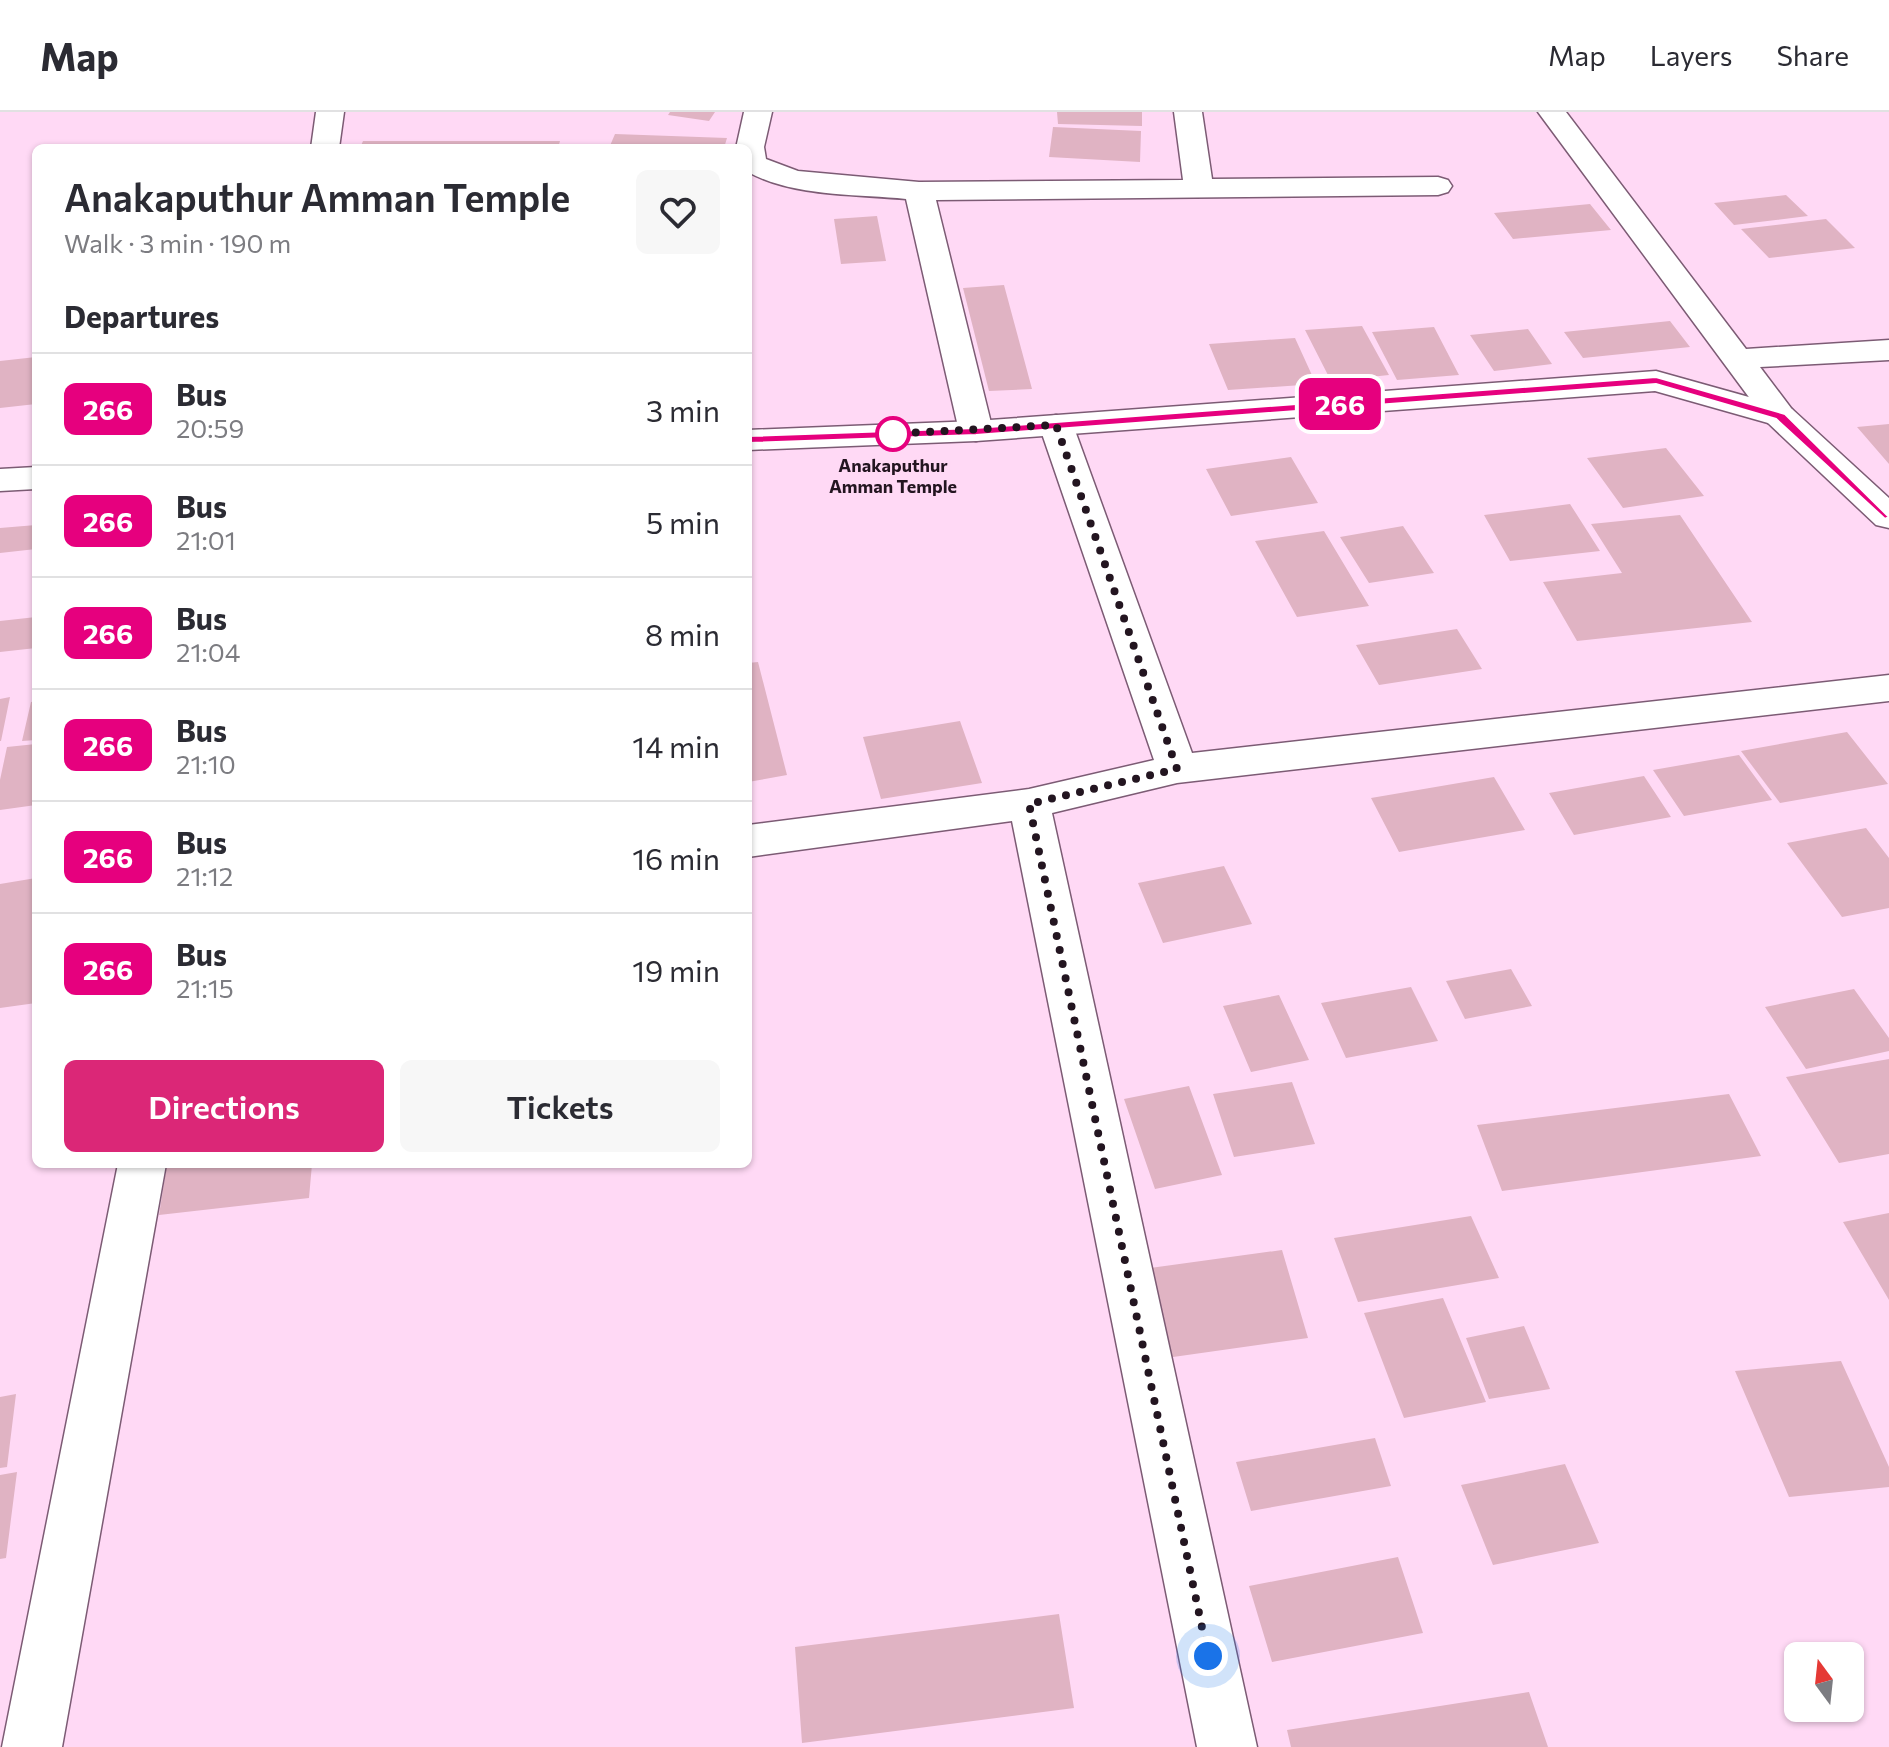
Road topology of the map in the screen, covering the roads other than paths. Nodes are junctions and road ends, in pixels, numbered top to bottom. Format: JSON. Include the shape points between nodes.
{"nodes":[{"id":1,"x":330,"y":112,"type":"edge"},
{"id":2,"x":758,"y":112,"type":"edge"},
{"id":3,"x":1188,"y":112,"type":"edge"},
{"id":4,"x":1552,"y":112,"type":"edge"},
{"id":5,"x":326,"y":144,"type":"edge"},
{"id":6,"x":751,"y":144,"type":"edge"},
{"id":7,"x":752,"y":158,"type":"edge"},
{"id":8,"x":1438,"y":186,"type":"dead end"},
{"id":9,"x":1199,"y":190,"type":"junction"},
{"id":10,"x":919,"y":191,"type":"junction"},
{"id":11,"x":1889,"y":350,"type":"edge"},
{"id":12,"x":1738,"y":359,"type":"junction"},
{"id":13,"x":1780,"y":416,"type":"junction"},
{"id":14,"x":1056,"y":425,"type":"junction"},
{"id":15,"x":976,"y":431,"type":"junction"},
{"id":16,"x":752,"y":440,"type":"edge"},
{"id":17,"x":32,"y":478,"type":"edge"},
{"id":18,"x":0,"y":480,"type":"edge"},
{"id":19,"x":1889,"y":517,"type":"edge"},
{"id":20,"x":1889,"y":688,"type":"edge"},
{"id":21,"x":1177,"y":769,"type":"junction"},
{"id":22,"x":1029,"y":804,"type":"junction"},
{"id":23,"x":752,"y":840,"type":"edge"},
{"id":24,"x":141,"y":1168,"type":"edge"},
{"id":25,"x":32,"y":1747,"type":"edge"},
{"id":26,"x":1227,"y":1747,"type":"edge"}],
"edges":[{"from":1,"to":5,"type":"street"},
{"from":2,"to":6,"type":"street"},
{"from":3,"to":9,"type":"street"},
{"from":4,"to":12,"type":"street"},
{"from":7,"to":10,"type":"street","via":[[771,173],[797,180]]},
{"from":8,"to":9,"type":"street"},
{"from":9,"to":10,"type":"street"},
{"from":10,"to":15,"type":"street"},
{"from":11,"to":12,"type":"street"},
{"from":12,"to":13,"type":"street"},
{"from":13,"to":14,"type":"street","via":[[1656,381]]},
{"from":13,"to":19,"type":"street"},
{"from":14,"to":15,"type":"street"},
{"from":14,"to":21,"type":"street"},
{"from":15,"to":16,"type":"street"},
{"from":17,"to":18,"type":"street"},
{"from":20,"to":21,"type":"street"},
{"from":21,"to":22,"type":"street"},
{"from":22,"to":23,"type":"street"},
{"from":22,"to":26,"type":"street"},
{"from":24,"to":25,"type":"street"}]}
